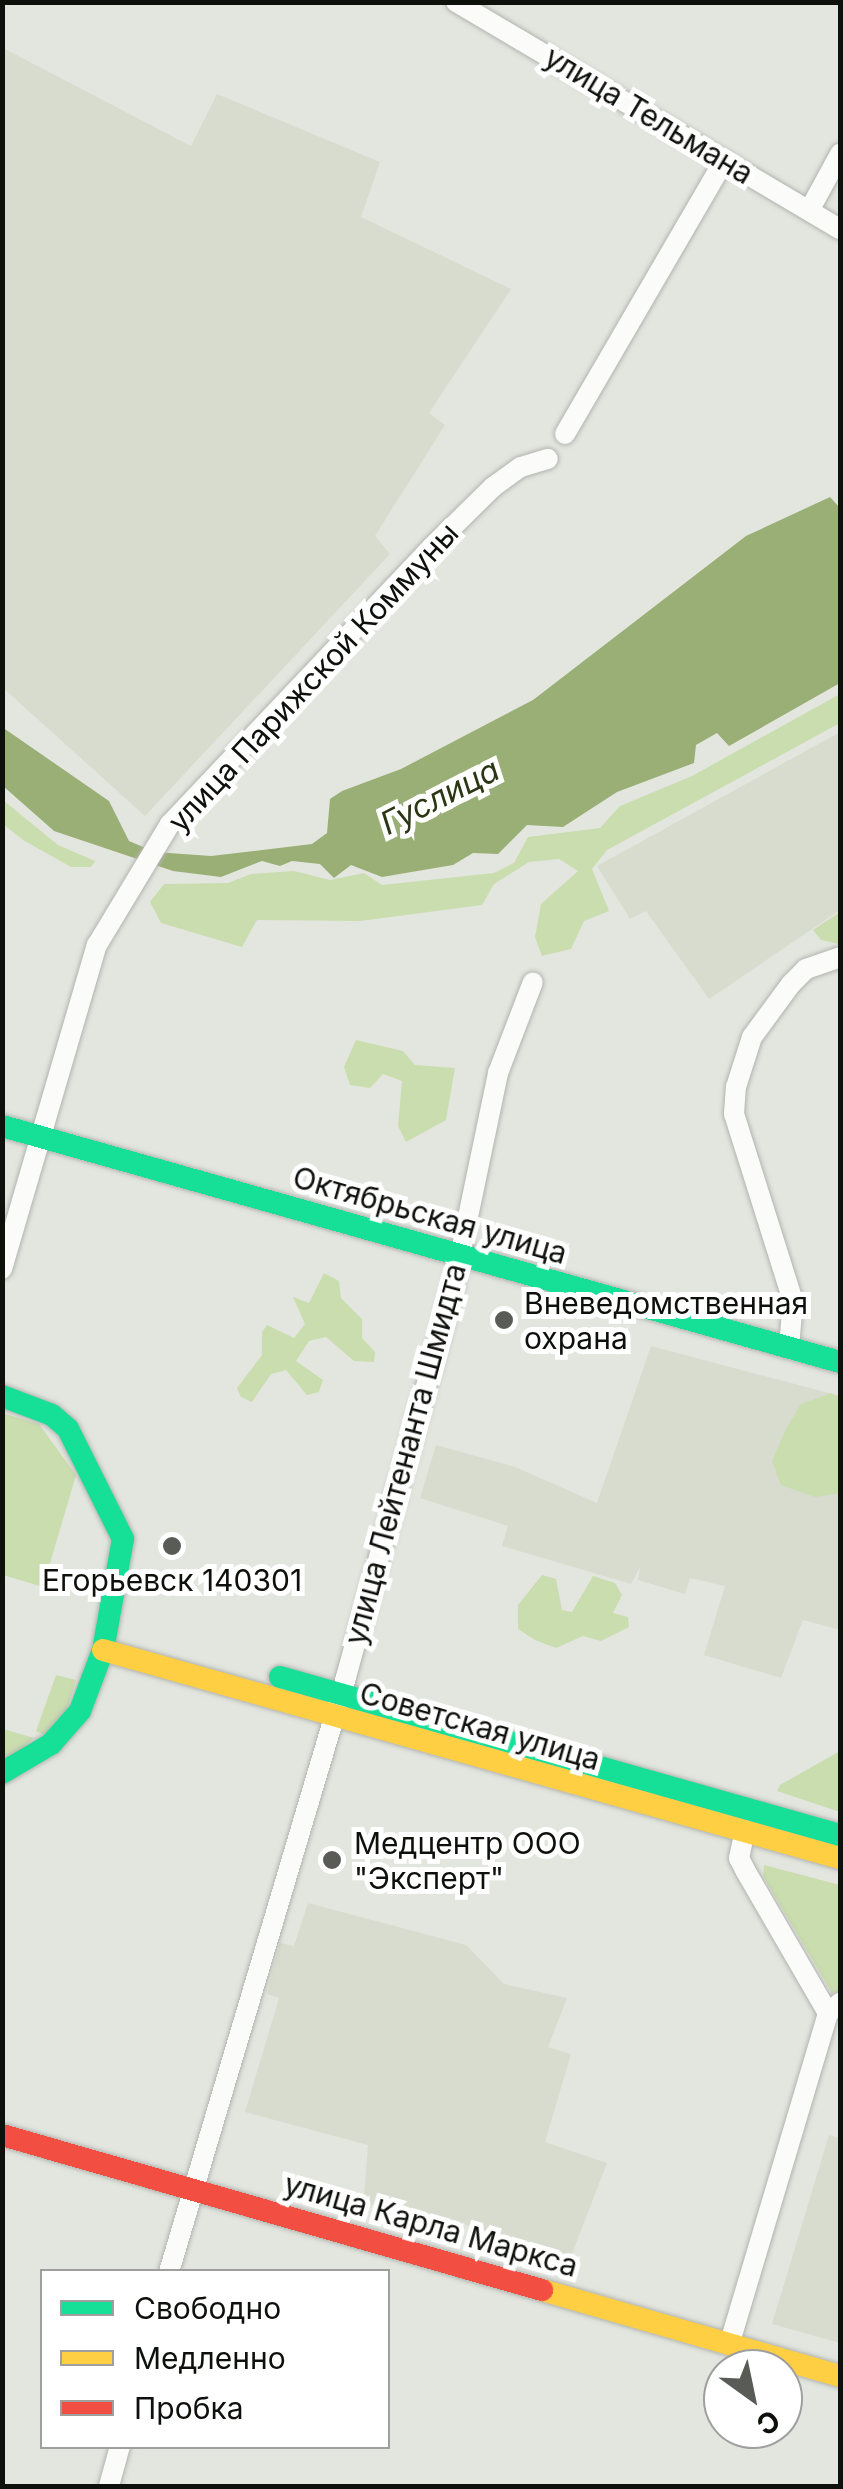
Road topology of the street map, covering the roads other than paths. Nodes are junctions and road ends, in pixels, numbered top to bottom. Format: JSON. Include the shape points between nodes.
{"nodes":[{"id":1,"x":456,"y":2,"type":"edge"},
{"id":2,"x":840,"y":154,"type":"edge"},
{"id":3,"x":724,"y":162,"type":"junction"},
{"id":4,"x":810,"y":209,"type":"junction"},
{"id":5,"x":840,"y":229,"type":"edge"},
{"id":6,"x":564,"y":434,"type":"dead end"},
{"id":7,"x":548,"y":459,"type":"dead end"},
{"id":8,"x":840,"y":957,"type":"edge"},
{"id":9,"x":533,"y":982,"type":"dead end"},
{"id":10,"x":2,"y":1126,"type":"edge"},
{"id":11,"x":39,"y":1136,"type":"junction"},
{"id":12,"x":459,"y":1254,"type":"junction"},
{"id":13,"x":2,"y":1269,"type":"edge"},
{"id":14,"x":789,"y":1348,"type":"junction"},
{"id":15,"x":840,"y":1362,"type":"edge"},
{"id":16,"x":2,"y":1396,"type":"edge"},
{"id":17,"x":106,"y":1639,"type":"junction"},
{"id":18,"x":337,"y":1706,"type":"junction"},
{"id":19,"x":2,"y":1774,"type":"edge"},
{"id":20,"x":745,"y":1830,"type":"junction"},
{"id":21,"x":840,"y":1835,"type":"edge"},
{"id":22,"x":840,"y":1858,"type":"edge"},
{"id":23,"x":834,"y":2008,"type":"edge"},
{"id":24,"x":2,"y":2135,"type":"edge"},
{"id":25,"x":193,"y":2187,"type":"junction"},
{"id":26,"x":170,"y":2269,"type":"edge"},
{"id":27,"x":730,"y":2342,"type":"junction"},
{"id":28,"x":840,"y":2376,"type":"edge"},
{"id":29,"x":119,"y":2449,"type":"edge"},
{"id":30,"x":108,"y":2486,"type":"edge"}],
"edges":[{"from":1,"to":3,"type":"street","name":"улица Тельмана"},
{"from":2,"to":4,"type":"street"},
{"from":3,"to":4,"type":"street","name":"улица Тельмана"},
{"from":3,"to":6,"type":"street"},
{"from":4,"to":5,"type":"street","name":"улица Тельмана"},
{"from":7,"to":11,"type":"street","name":"улица Парижской Коммуны","via":[[493,487],[170,824],[97,945]]},
{"from":8,"to":14,"type":"street","via":[[806,969],[791,984],[752,1037],[736,1087],[734,1114],[793,1301]]},
{"from":9,"to":12,"type":"street","name":"улица Лейтенанта Шмидта","via":[[498,1073]]},
{"from":10,"to":11,"type":"street","name":"Октябрьская улица"},
{"from":11,"to":12,"type":"street","name":"Октябрьская улица"},
{"from":11,"to":13,"type":"street","name":"улица Парижской Коммуны"},
{"from":12,"to":14,"type":"street","name":"Октябрьская улица"},
{"from":12,"to":18,"type":"street","name":"улица Лейтенанта Шмидта"},
{"from":14,"to":15,"type":"street","name":"Октябрьская улица"},
{"from":16,"to":17,"type":"street","via":[[61,1422],[115,1514],[122,1552]]},
{"from":17,"to":18,"type":"street","name":"Советская улица"},
{"from":17,"to":19,"type":"street","via":[[67,1730]]},
{"from":18,"to":20,"type":"street","name":"Советская улица"},
{"from":18,"to":21,"type":"street","name":"Советская улица"},
{"from":18,"to":25,"type":"street","name":"улица Лейтенанта Шмидта"},
{"from":20,"to":22,"type":"street","name":"Советская улица"},
{"from":20,"to":23,"type":"street","via":[[739,1858]]},
{"from":23,"to":27,"type":"street"},
{"from":24,"to":25,"type":"street","name":"улица Карла Маркса"},
{"from":25,"to":26,"type":"street","name":"улица Лейтенанта Шмидта"},
{"from":25,"to":27,"type":"street","name":"улица Карла Маркса"},
{"from":27,"to":28,"type":"street","name":"улица Карла Маркса"},
{"from":29,"to":30,"type":"street"}]}
